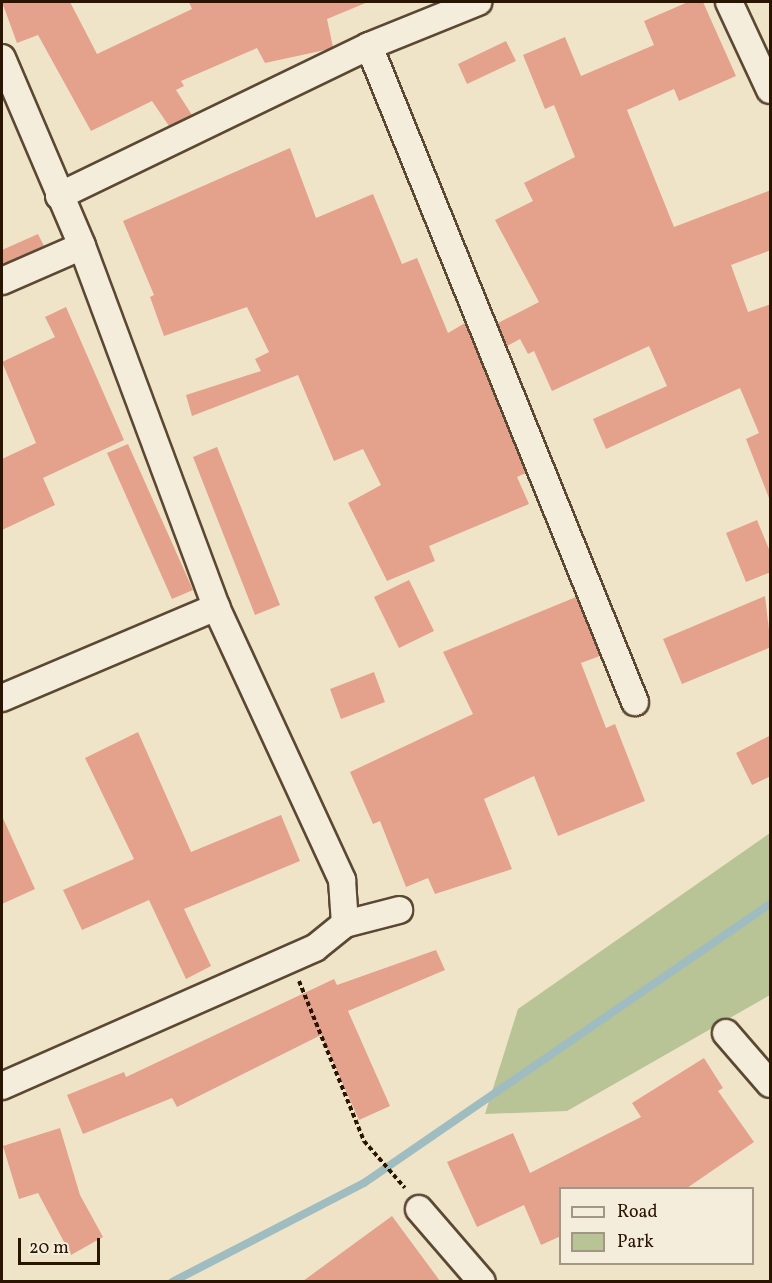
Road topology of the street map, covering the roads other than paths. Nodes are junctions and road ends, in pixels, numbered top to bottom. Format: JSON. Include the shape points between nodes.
{"nodes":[{"id":1,"x":478,"y":2,"type":"edge"},
{"id":2,"x":729,"y":2,"type":"edge"},
{"id":3,"x":369,"y":46,"type":"junction"},
{"id":4,"x":2,"y":58,"type":"edge"},
{"id":5,"x":771,"y":90,"type":"edge"},
{"id":6,"x":59,"y":196,"type":"junction"},
{"id":7,"x":82,"y":246,"type":"junction"},
{"id":8,"x":2,"y":281,"type":"edge"},
{"id":9,"x":216,"y":607,"type":"junction"},
{"id":10,"x":2,"y":698,"type":"edge"},
{"id":11,"x":635,"y":702,"type":"dead end"},
{"id":12,"x":399,"y":910,"type":"dead end"},
{"id":13,"x":345,"y":924,"type":"junction"},
{"id":14,"x":726,"y":1033,"type":"dead end"},
{"id":15,"x":771,"y":1084,"type":"edge"},
{"id":16,"x":2,"y":1086,"type":"edge"},
{"id":17,"x":419,"y":1209,"type":"dead end"},
{"id":18,"x":482,"y":1281,"type":"edge"}],
"edges":[{"from":1,"to":3,"type":"street"},
{"from":2,"to":5,"type":"street"},
{"from":3,"to":6,"type":"street"},
{"from":3,"to":11,"type":"street"},
{"from":4,"to":6,"type":"street"},
{"from":6,"to":7,"type":"street"},
{"from":7,"to":8,"type":"street"},
{"from":7,"to":9,"type":"street"},
{"from":9,"to":10,"type":"street"},
{"from":9,"to":13,"type":"street","via":[[342,880]]},
{"from":12,"to":13,"type":"street"},
{"from":13,"to":16,"type":"street","via":[[333,938],[294,957]]},
{"from":14,"to":15,"type":"street"},
{"from":17,"to":18,"type":"street"}]}
